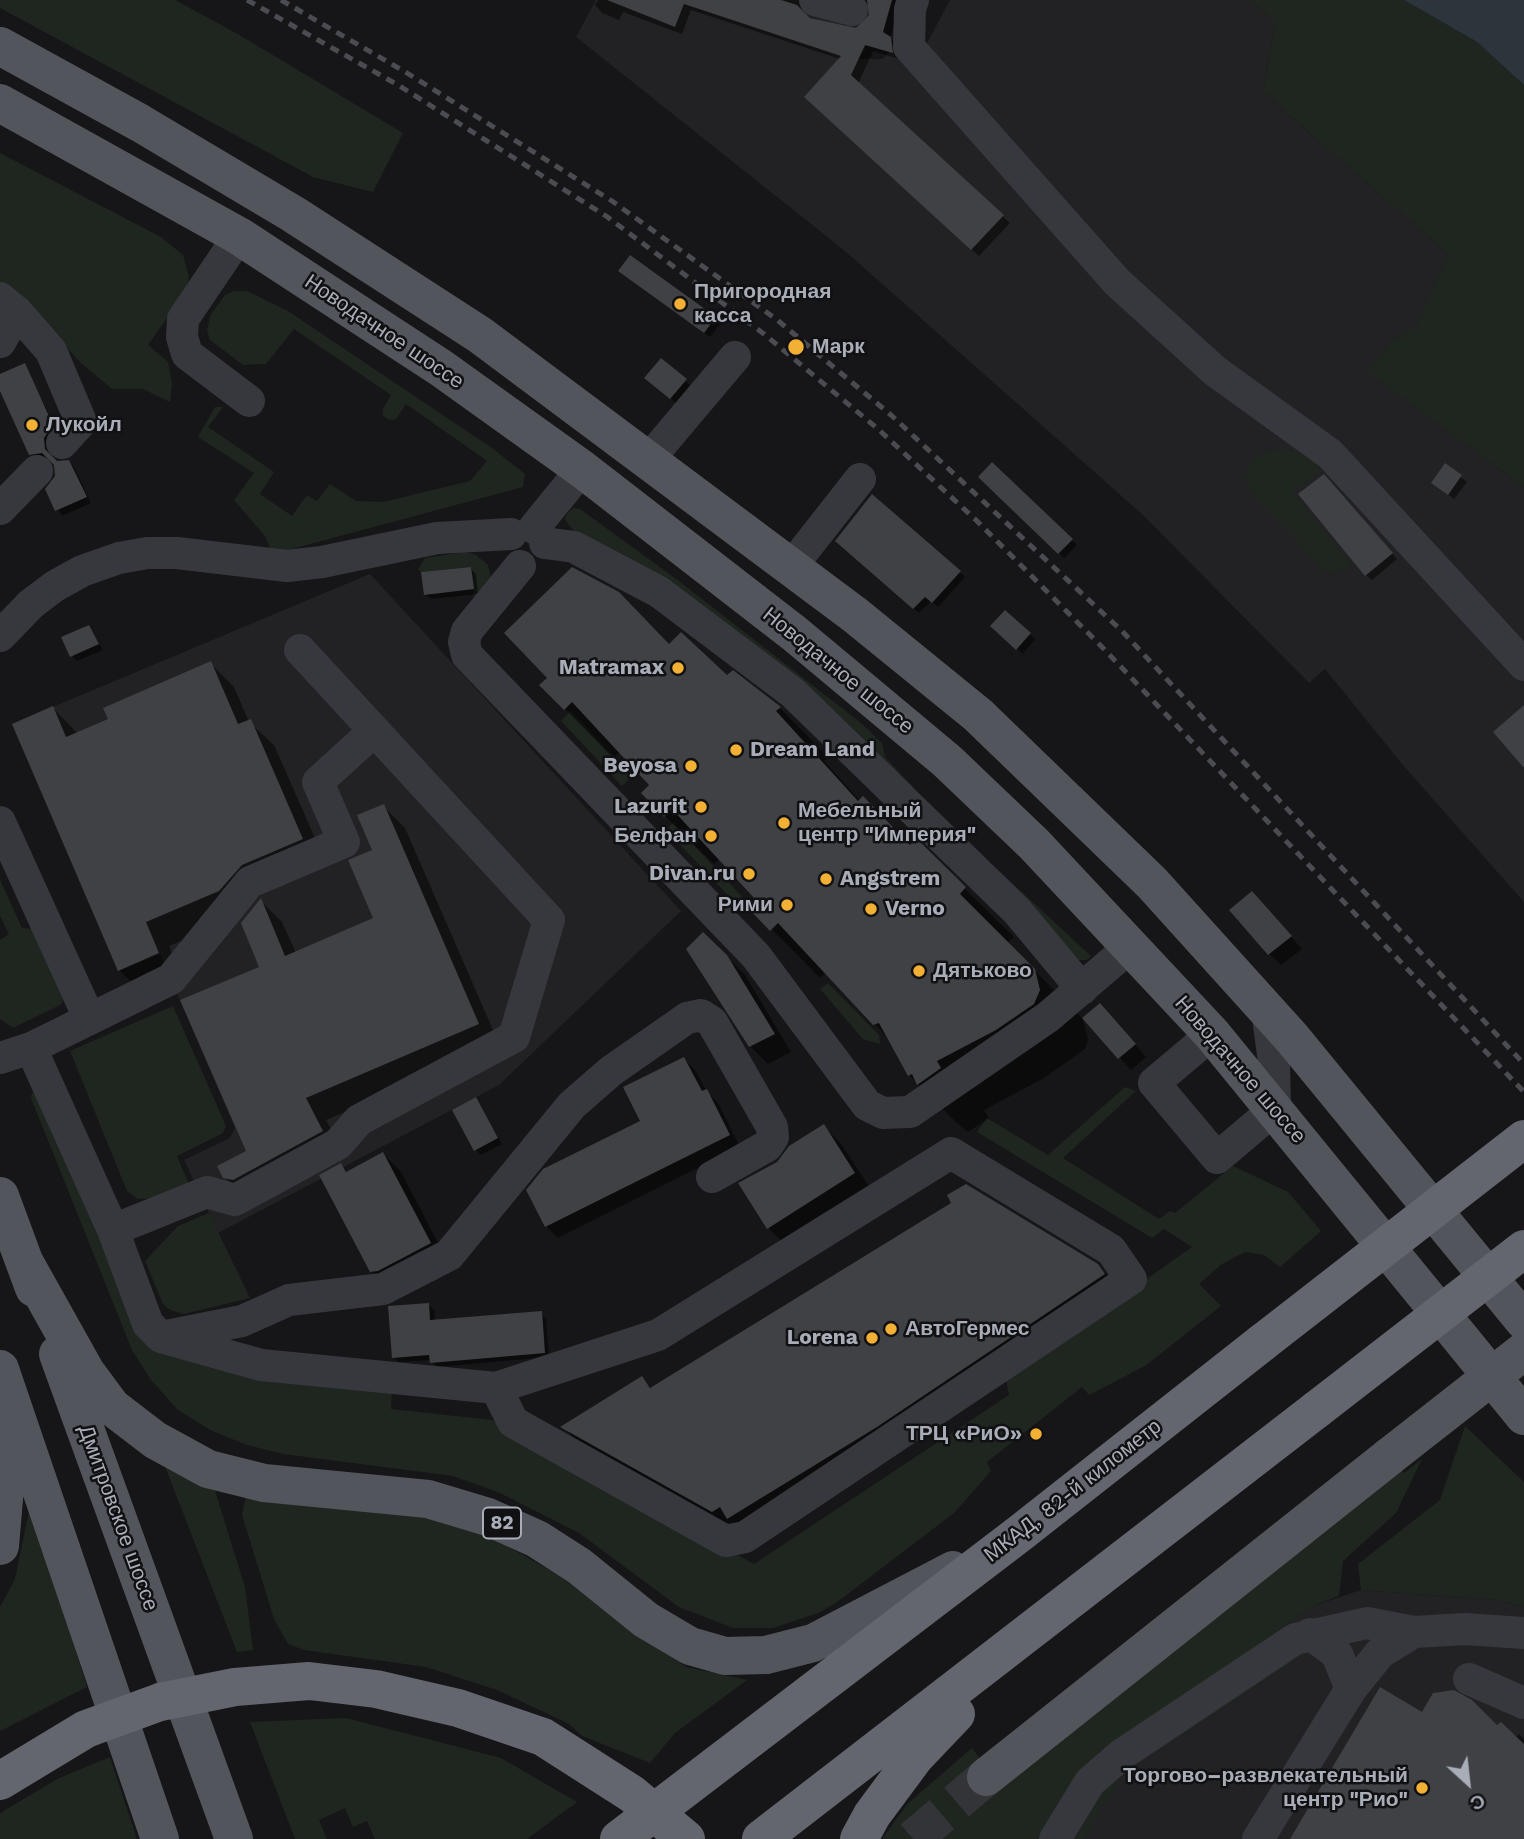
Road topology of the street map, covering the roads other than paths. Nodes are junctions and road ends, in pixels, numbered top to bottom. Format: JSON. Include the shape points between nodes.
{"nodes":[{"id":1,"x":815,"y":0,"type":"edge"},
{"id":2,"x":911,"y":4,"type":"edge"},
{"id":3,"x":862,"y":9,"type":"edge"},
{"id":4,"x":0,"y":47,"type":"edge"},
{"id":5,"x":0,"y":103,"type":"edge"},
{"id":6,"x":239,"y":236,"type":"junction"},
{"id":7,"x":9,"y":305,"type":"edge"},
{"id":8,"x":0,"y":342,"type":"edge"},
{"id":9,"x":735,"y":357,"type":"dead end"},
{"id":10,"x":249,"y":401,"type":"dead end"},
{"id":11,"x":62,"y":443,"type":"dead end"},
{"id":12,"x":649,"y":459,"type":"junction"},
{"id":13,"x":582,"y":469,"type":"junction"},
{"id":14,"x":37,"y":471,"type":"dead end"},
{"id":15,"x":860,"y":479,"type":"dead end"},
{"id":16,"x":3,"y":495,"type":"edge"},
{"id":17,"x":530,"y":535,"type":"junction"},
{"id":18,"x":791,"y":567,"type":"junction"},
{"id":19,"x":0,"y":636,"type":"edge"},
{"id":20,"x":300,"y":650,"type":"dead end"},
{"id":21,"x":1524,"y":665,"type":"edge"},
{"id":22,"x":374,"y":731,"type":"junction"},
{"id":23,"x":0,"y":822,"type":"edge"},
{"id":24,"x":1131,"y":946,"type":"junction"},
{"id":25,"x":1082,"y":989,"type":"junction"},
{"id":26,"x":1266,"y":1010,"type":"junction"},
{"id":27,"x":89,"y":1018,"type":"junction"},
{"id":28,"x":1212,"y":1034,"type":"junction"},
{"id":29,"x":31,"y":1048,"type":"junction"},
{"id":30,"x":0,"y":1058,"type":"edge"},
{"id":31,"x":1275,"y":1109,"type":"junction"},
{"id":32,"x":1524,"y":1139,"type":"edge"},
{"id":33,"x":712,"y":1177,"type":"dead end"},
{"id":34,"x":0,"y":1196,"type":"edge"},
{"id":35,"x":113,"y":1230,"type":"junction"},
{"id":36,"x":1524,"y":1249,"type":"edge"},
{"id":37,"x":25,"y":1262,"type":"junction"},
{"id":38,"x":1524,"y":1321,"type":"edge"},
{"id":39,"x":161,"y":1338,"type":"junction"},
{"id":40,"x":1524,"y":1351,"type":"edge"},
{"id":41,"x":0,"y":1369,"type":"edge"},
{"id":42,"x":496,"y":1388,"type":"junction"},
{"id":43,"x":1524,"y":1416,"type":"edge"},
{"id":44,"x":1,"y":1429,"type":"edge"},
{"id":45,"x":1018,"y":1534,"type":"junction"},
{"id":46,"x":0,"y":1546,"type":"edge"},
{"id":47,"x":1036,"y":1628,"type":"junction"},
{"id":48,"x":1414,"y":1632,"type":"junction"},
{"id":49,"x":1524,"y":1633,"type":"edge"},
{"id":50,"x":1310,"y":1634,"type":"junction"},
{"id":51,"x":1469,"y":1679,"type":"dead end"},
{"id":52,"x":1351,"y":1689,"type":"junction"},
{"id":53,"x":1524,"y":1703,"type":"edge"},
{"id":54,"x":986,"y":1777,"type":"tunnel mouth"},
{"id":55,"x":0,"y":1781,"type":"edge"},
{"id":56,"x":160,"y":1839,"type":"edge"},
{"id":57,"x":234,"y":1839,"type":"edge"},
{"id":58,"x":619,"y":1839,"type":"edge"},
{"id":59,"x":686,"y":1839,"type":"edge"},
{"id":60,"x":761,"y":1839,"type":"edge"},
{"id":61,"x":859,"y":1839,"type":"edge"},
{"id":62,"x":1055,"y":1839,"type":"edge"},
{"id":63,"x":1258,"y":1839,"type":"edge"}],
"edges":[{"from":1,"to":3,"type":"lane"},
{"from":2,"to":21,"type":"lane","via":[[909,47],[1117,282],[1215,371],[1330,454]]},
{"from":4,"to":12,"type":"main road","via":[[293,214],[480,335]]},
{"from":5,"to":6,"type":"main road","name":"Новодачное шоссе"},
{"from":6,"to":10,"type":"lane","via":[[183,319],[182,337],[187,354]]},
{"from":6,"to":13,"type":"main road","name":"Новодачное шоссе","via":[[441,368]]},
{"from":7,"to":8,"type":"lane"},
{"from":7,"to":11,"type":"lane","via":[[51,351],[81,422]]},
{"from":9,"to":12,"type":"lane"},
{"from":12,"to":18,"type":"main road"},
{"from":13,"to":17,"type":"lane"},
{"from":13,"to":24,"type":"main road","name":"Новодачное шоссе","via":[[796,634],[947,761]]},
{"from":14,"to":16,"type":"lane"},
{"from":15,"to":18,"type":"lane"},
{"from":17,"to":19,"type":"lane","via":[[436,538],[287,566],[177,552],[119,558],[55,586]]},
{"from":17,"to":25,"type":"lane","via":[[574,548],[659,592],[793,693],[1017,911]]},
{"from":17,"to":25,"type":"lane","via":[[506,553],[520,566],[467,631],[467,655],[756,956],[867,1105],[883,1113],[910,1112]]},
{"from":18,"to":26,"type":"main road","via":[[978,715],[1152,883]]},
{"from":20,"to":22,"type":"lane"},
{"from":22,"to":27,"type":"lane","via":[[318,782],[344,842],[250,882],[171,979]]},
{"from":22,"to":35,"type":"lane","via":[[549,920],[514,1037],[359,1120],[338,1144],[235,1200],[208,1192]]},
{"from":23,"to":27,"type":"lane"},
{"from":24,"to":25,"type":"lane"},
{"from":24,"to":28,"type":"main road","name":"Новодачное шоссе"},
{"from":26,"to":31,"type":"lane"},
{"from":26,"to":38,"type":"main road"},
{"from":27,"to":29,"type":"lane"},
{"from":28,"to":31,"type":"main road","name":"Новодачное шоссе"},
{"from":28,"to":31,"type":"lane","via":[[1154,1083],[1217,1158]]},
{"from":29,"to":30,"type":"lane"},
{"from":29,"to":35,"type":"lane"},
{"from":31,"to":43,"type":"main road","name":"Новодачное шоссе"},
{"from":32,"to":45,"type":"highway","name":"МКАД, 82-й километр","bridge":true},
{"from":33,"to":39,"type":"lane","via":[[767,1146],[773,1136],[712,1022],[701,1015],[687,1018],[611,1071],[572,1105],[449,1255],[383,1289],[289,1300],[242,1321]]},
{"from":34,"to":37,"type":"main road","name":"Дмитровское шоссе"},
{"from":35,"to":39,"type":"lane","via":[[148,1324]]},
{"from":36,"to":47,"type":"highway","bridge":true},
{"from":37,"to":45,"type":"main road","number":"82","via":[[86,1372],[113,1407],[155,1440],[208,1469],[264,1483],[428,1499],[488,1517],[537,1539],[646,1620],[690,1646],[725,1656],[766,1655],[813,1643]]},
{"from":37,"to":57,"type":"main road","name":"Дмитровское шоссе"},
{"from":39,"to":42,"type":"lane","via":[[261,1365]]},
{"from":40,"to":54,"type":"main road","bridge":true},
{"from":41,"to":56,"type":"main road"},
{"from":42,"to":42,"type":"lane","via":[[513,1422],[726,1541],[736,1541],[1131,1279],[1111,1250],[951,1153],[658,1335]]},
{"from":44,"to":46,"type":"main road","via":[[6,1475]]},
{"from":45,"to":58,"type":"highway","name":"МКАД, 82-й километр"},
{"from":47,"to":60,"type":"highway"},
{"from":47,"to":61,"type":"highway","via":[[915,1757]]},
{"from":48,"to":49,"type":"lane"},
{"from":48,"to":50,"type":"lane","via":[[1367,1623]]},
{"from":48,"to":52,"type":"lane","via":[[1380,1653]]},
{"from":50,"to":52,"type":"lane","via":[[1336,1654]]},
{"from":50,"to":62,"type":"lane","via":[[1276,1650],[1121,1755],[1090,1782]]},
{"from":51,"to":53,"type":"lane"},
{"from":52,"to":63,"type":"lane"},
{"from":55,"to":59,"type":"highway","bridge":true,"via":[[86,1729],[160,1702],[235,1687],[309,1681],[376,1689],[511,1724],[583,1760]]}]}
